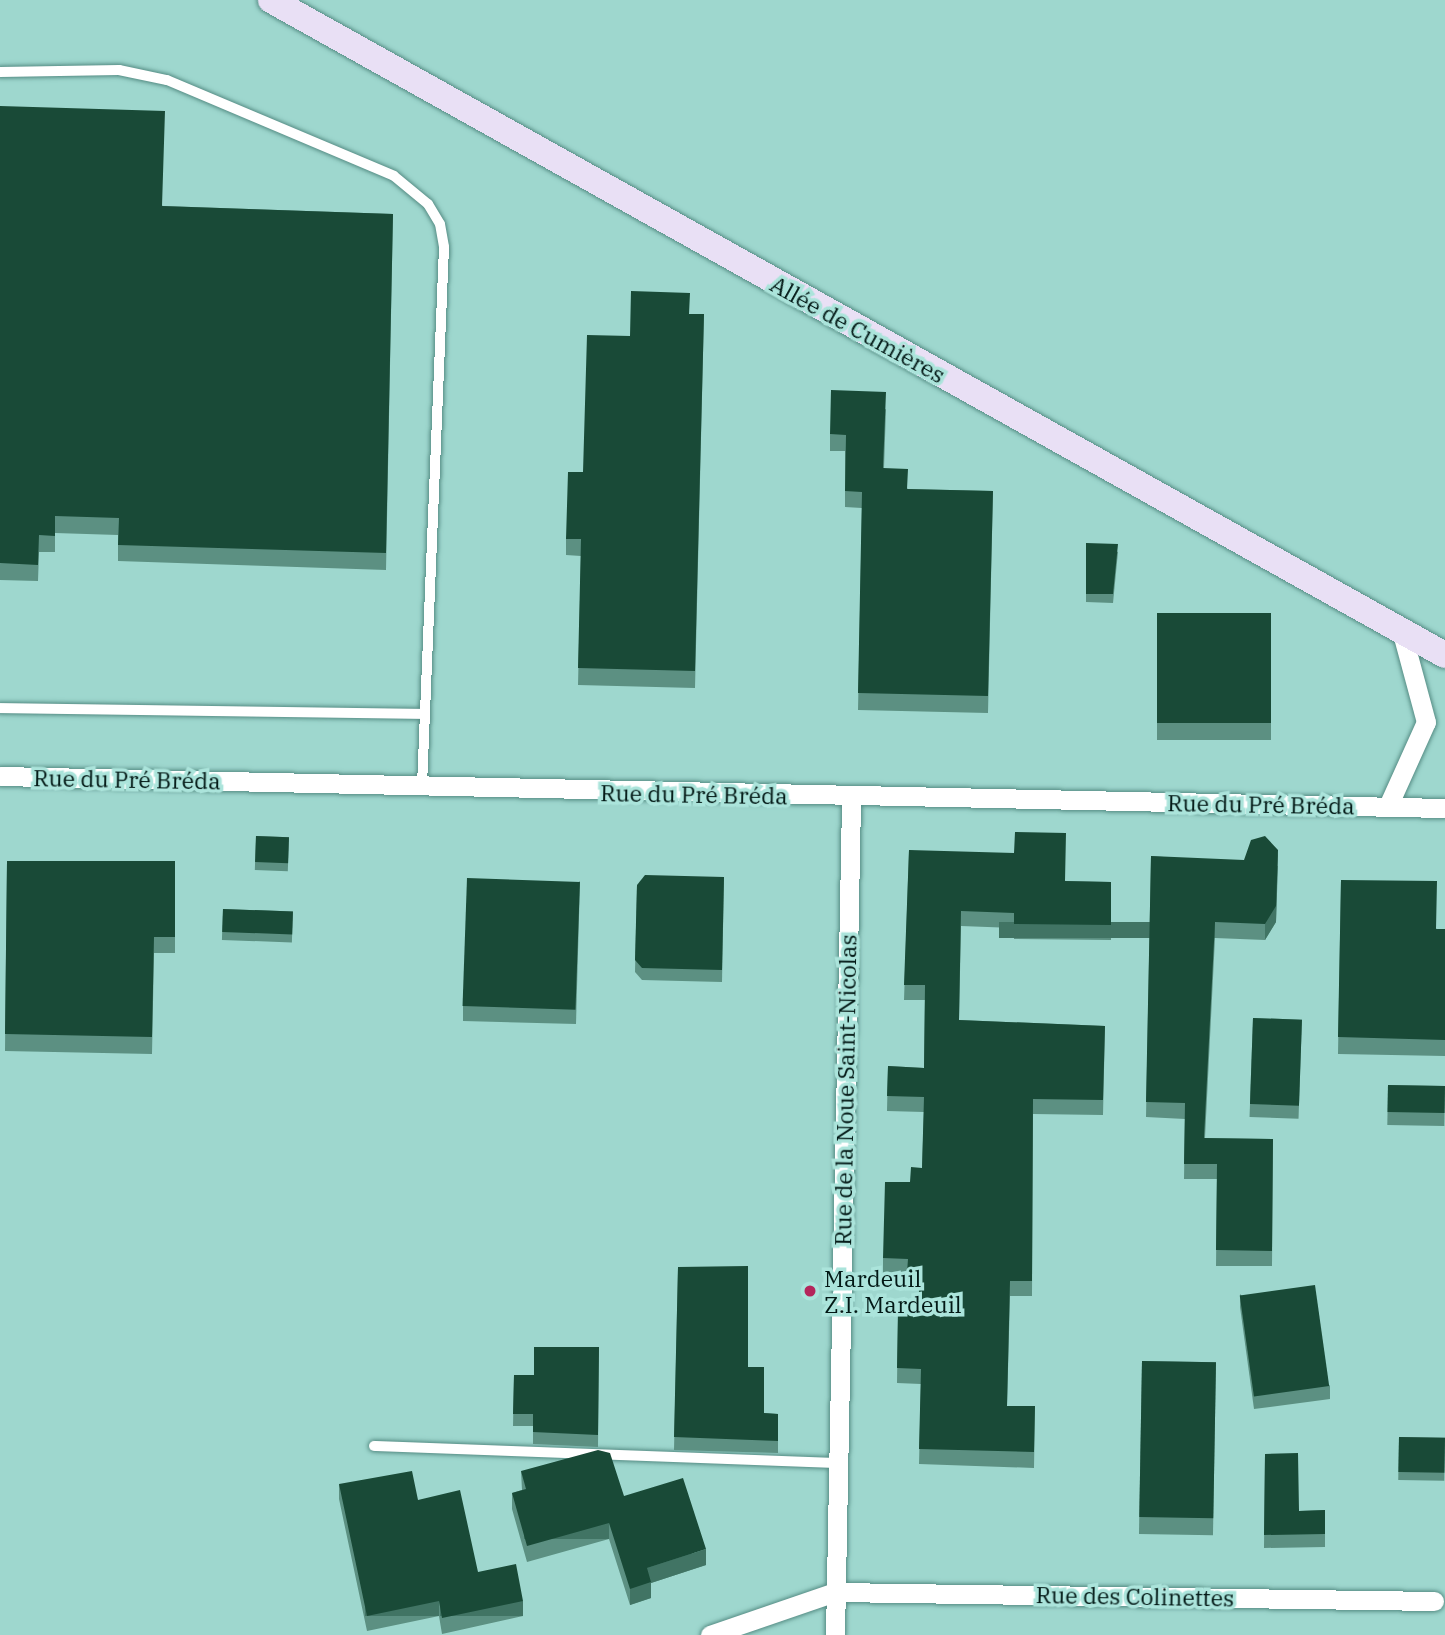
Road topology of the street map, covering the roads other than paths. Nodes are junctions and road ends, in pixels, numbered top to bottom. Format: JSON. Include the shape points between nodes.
{"nodes":[{"id":1,"x":271,"y":0,"type":"edge"},
{"id":2,"x":0,"y":72,"type":"edge"},
{"id":3,"x":1402,"y":633,"type":"junction"},
{"id":4,"x":1445,"y":655,"type":"edge"},
{"id":5,"x":0,"y":708,"type":"edge"},
{"id":6,"x":424,"y":714,"type":"junction"},
{"id":7,"x":0,"y":776,"type":"edge"},
{"id":8,"x":422,"y":787,"type":"junction"},
{"id":9,"x":851,"y":798,"type":"junction"},
{"id":10,"x":1388,"y":806,"type":"junction"},
{"id":11,"x":1445,"y":808,"type":"edge"},
{"id":12,"x":374,"y":1446,"type":"dead end"},
{"id":13,"x":838,"y":1463,"type":"junction"},
{"id":14,"x":835,"y":1592,"type":"junction"},
{"id":15,"x":1434,"y":1601,"type":"dead end"},
{"id":16,"x":710,"y":1635,"type":"edge"},
{"id":17,"x":835,"y":1635,"type":"edge"}],
"edges":[{"from":1,"to":3,"type":"main road","name":"Allée de Cumières"},
{"from":2,"to":6,"type":"lane","via":[[119,70],[167,79],[394,176],[428,204],[440,225],[444,247]]},
{"from":3,"to":4,"type":"main road","name":"Allée de Cumières"},
{"from":3,"to":10,"type":"street","name":"Rue du Pré Bréda","via":[[1426,722]]},
{"from":5,"to":6,"type":"lane"},
{"from":6,"to":8,"type":"lane"},
{"from":7,"to":8,"type":"street","name":"Rue du Pré Bréda"},
{"from":8,"to":9,"type":"street","name":"Rue du Pré Bréda"},
{"from":9,"to":10,"type":"street","name":"Rue du Pré Bréda"},
{"from":9,"to":13,"type":"street","name":"Rue de la Noue Saint-Nicolas"},
{"from":10,"to":11,"type":"street","name":"Rue du Pré Bréda"},
{"from":12,"to":13,"type":"lane"},
{"from":13,"to":14,"type":"street","name":"Rue de la Noue Saint-Nicolas"},
{"from":14,"to":15,"type":"street","name":"Rue des Colinettes"},
{"from":14,"to":16,"type":"street","name":"Rue des Colinettes"},
{"from":14,"to":17,"type":"street","name":"Rue de la Noue Saint-Nicolas"}]}
